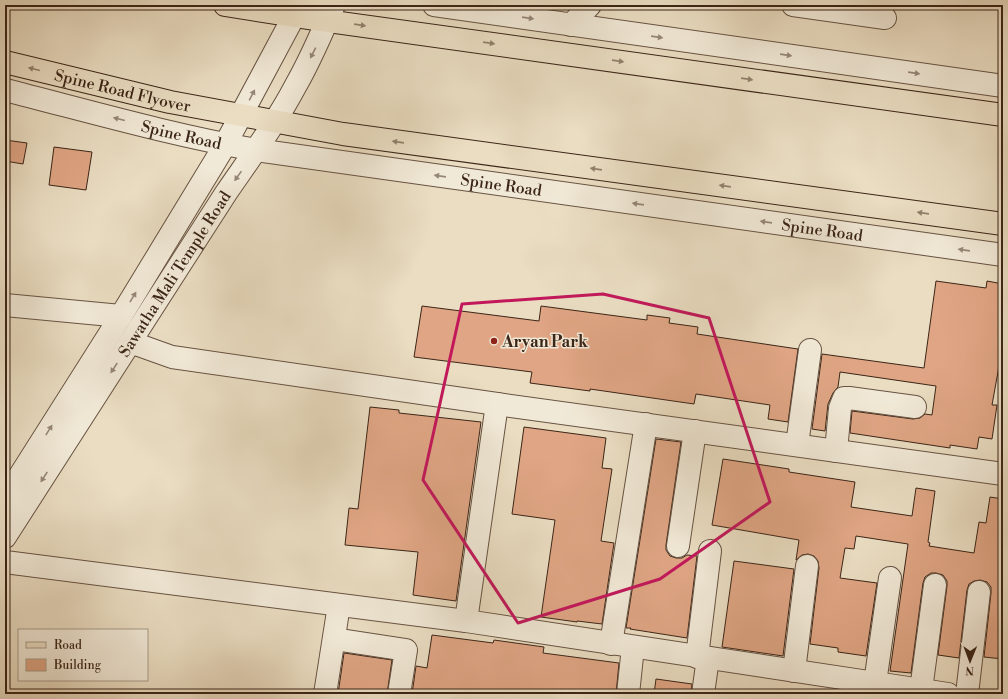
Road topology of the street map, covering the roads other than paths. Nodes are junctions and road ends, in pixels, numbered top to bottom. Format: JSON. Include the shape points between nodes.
{"nodes":[{"id":1,"x":226,"y":5,"type":"edge"},
{"id":2,"x":434,"y":5,"type":"edge"},
{"id":3,"x":590,"y":5,"type":"edge"},
{"id":4,"x":793,"y":5,"type":"edge"},
{"id":5,"x":296,"y":10,"type":"edge"},
{"id":6,"x":331,"y":13,"type":"edge"},
{"id":7,"x":885,"y":18,"type":"dead end"},
{"id":8,"x":571,"y":25,"type":"junction"},
{"id":9,"x":5,"y":62,"type":"edge"},
{"id":10,"x":1003,"y":86,"type":"edge"},
{"id":11,"x":5,"y":90,"type":"edge"},
{"id":12,"x":242,"y":115,"type":"junction"},
{"id":13,"x":1003,"y":115,"type":"edge"},
{"id":14,"x":274,"y":121,"type":"junction"},
{"id":15,"x":225,"y":145,"type":"junction"},
{"id":16,"x":256,"y":150,"type":"junction"},
{"id":17,"x":1003,"y":224,"type":"edge"},
{"id":18,"x":1003,"y":255,"type":"edge"},
{"id":19,"x":5,"y":305,"type":"edge"},
{"id":20,"x":121,"y":316,"type":"junction"},
{"id":21,"x":130,"y":342,"type":"junction"},
{"id":22,"x":810,"y":350,"type":"dead end"},
{"id":23,"x":497,"y":404,"type":"junction"},
{"id":24,"x":916,"y":407,"type":"dead end"},
{"id":25,"x":646,"y":424,"type":"junction"},
{"id":26,"x":695,"y":431,"type":"junction"},
{"id":27,"x":797,"y":445,"type":"junction"},
{"id":28,"x":836,"y":451,"type":"junction"},
{"id":29,"x":1003,"y":474,"type":"edge"},
{"id":30,"x":5,"y":499,"type":"edge"},
{"id":31,"x":5,"y":537,"type":"edge"},
{"id":32,"x":678,"y":546,"type":"dead end"},
{"id":33,"x":710,"y":551,"type":"dead end"},
{"id":34,"x":5,"y":562,"type":"edge"},
{"id":35,"x":808,"y":566,"type":"dead end"},
{"id":36,"x":890,"y":578,"type":"dead end"},
{"id":37,"x":935,"y":585,"type":"dead end"},
{"id":38,"x":979,"y":592,"type":"dead end"},
{"id":39,"x":339,"y":605,"type":"junction"},
{"id":40,"x":466,"y":622,"type":"junction"},
{"id":41,"x":334,"y":638,"type":"junction"},
{"id":42,"x":611,"y":644,"type":"junction"},
{"id":43,"x":633,"y":647,"type":"junction"},
{"id":44,"x":702,"y":658,"type":"junction"},
{"id":45,"x":794,"y":671,"type":"junction"},
{"id":46,"x":875,"y":683,"type":"junction"},
{"id":47,"x":921,"y":690,"type":"junction"},
{"id":48,"x":325,"y":694,"type":"edge"},
{"id":49,"x":399,"y":694,"type":"edge"},
{"id":50,"x":628,"y":694,"type":"edge"},
{"id":51,"x":703,"y":694,"type":"edge"},
{"id":52,"x":948,"y":694,"type":"edge"},
{"id":53,"x":967,"y":694,"type":"edge"}],
"edges":[{"from":1,"to":5,"type":"main road"},
{"from":2,"to":8,"type":"street","one_way":true},
{"from":3,"to":8,"type":"street"},
{"from":4,"to":7,"type":"street"},
{"from":5,"to":6,"type":"main road"},
{"from":12,"to":5,"type":"street","name":"Sawatha Mali Temple Road","one_way":true},
{"from":6,"to":13,"type":"main road","one_way":true},
{"from":6,"to":14,"type":"street","name":"Sawatha Mali Temple Road","one_way":true,"via":[[296,86]]},
{"from":8,"to":10,"type":"street","one_way":true},
{"from":12,"to":9,"type":"main road","name":"Spine Road Flyover","one_way":true,"via":[[170,102]]},
{"from":15,"to":11,"type":"street","name":"Spine Road","one_way":true},
{"from":12,"to":14,"type":"main road","name":"Spine Road"},
{"from":12,"to":15,"type":"street","name":"Sawatha Mali Temple Road"},
{"from":14,"to":16,"type":"street","name":"Sawatha Mali Temple Road"},
{"from":17,"to":14,"type":"main road","name":"Spine Road","one_way":true,"via":[[343,134]]},
{"from":15,"to":16,"type":"street","name":"Spine Road"},
{"from":20,"to":15,"type":"street","name":"Sawatha Mali Temple Road","one_way":true},
{"from":18,"to":16,"type":"street","name":"Spine Road","one_way":true},
{"from":16,"to":21,"type":"street","name":"Sawatha Mali Temple Road","one_way":true},
{"from":19,"to":20,"type":"street"},
{"from":30,"to":20,"type":"street","name":"Sawatha Mali Temple Road","one_way":true},
{"from":21,"to":23,"type":"street","via":[[172,357]]},
{"from":21,"to":31,"type":"street","name":"Sawatha Mali Temple Road","one_way":true},
{"from":22,"to":27,"type":"street"},
{"from":23,"to":25,"type":"street"},
{"from":23,"to":40,"type":"street"},
{"from":24,"to":28,"type":"street","via":[[844,398],[840,408]]},
{"from":25,"to":26,"type":"street"},
{"from":25,"to":42,"type":"street"},
{"from":26,"to":27,"type":"street"},
{"from":26,"to":32,"type":"street"},
{"from":27,"to":28,"type":"street"},
{"from":28,"to":29,"type":"street"},
{"from":33,"to":44,"type":"street"},
{"from":34,"to":39,"type":"street"},
{"from":35,"to":45,"type":"street"},
{"from":36,"to":46,"type":"street"},
{"from":37,"to":47,"type":"street"},
{"from":38,"to":53,"type":"street"},
{"from":39,"to":40,"type":"street"},
{"from":39,"to":41,"type":"street"},
{"from":40,"to":42,"type":"street"},
{"from":41,"to":48,"type":"street"},
{"from":41,"to":49,"type":"street","via":[[406,650]]},
{"from":42,"to":43,"type":"street"},
{"from":43,"to":44,"type":"street"},
{"from":43,"to":50,"type":"street"},
{"from":44,"to":45,"type":"street"},
{"from":44,"to":51,"type":"street"},
{"from":45,"to":46,"type":"street"},
{"from":46,"to":47,"type":"street"},
{"from":47,"to":52,"type":"street"}]}
